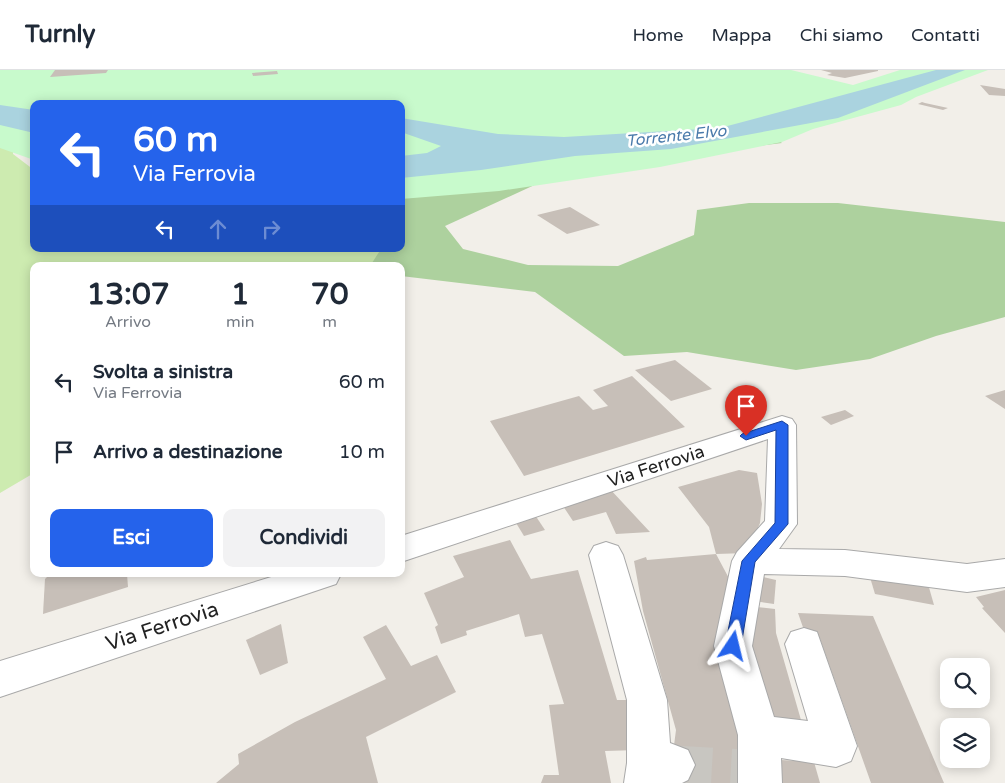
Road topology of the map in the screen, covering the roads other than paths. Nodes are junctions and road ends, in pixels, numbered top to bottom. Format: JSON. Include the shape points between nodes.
{"nodes":[{"id":1,"x":405,"y":548,"type":"edge"},
{"id":2,"x":606,"y":555,"type":"dead end"},
{"id":3,"x":749,"y":561,"type":"junction"},
{"id":4,"x":1005,"y":573,"type":"edge"},
{"id":5,"x":315,"y":577,"type":"edge"},
{"id":6,"x":804,"y":644,"type":"dead end"},
{"id":7,"x":0,"y":679,"type":"edge"},
{"id":8,"x":755,"y":764,"type":"edge"},
{"id":9,"x":656,"y":770,"type":"edge"}],
"edges":[{"from":1,"to":3,"type":"street","name":"Via Ferrovia","via":[[782,425],[781,524]]},
{"from":2,"to":9,"type":"street","via":[[647,700]]},
{"from":3,"to":4,"type":"street","via":[[845,563],[967,578]]},
{"from":3,"to":8,"type":"street","via":[[733,646]]},
{"from":5,"to":7,"type":"street","name":"Via Ferrovia"},
{"from":6,"to":8,"type":"street","via":[[836,746]]}]}
